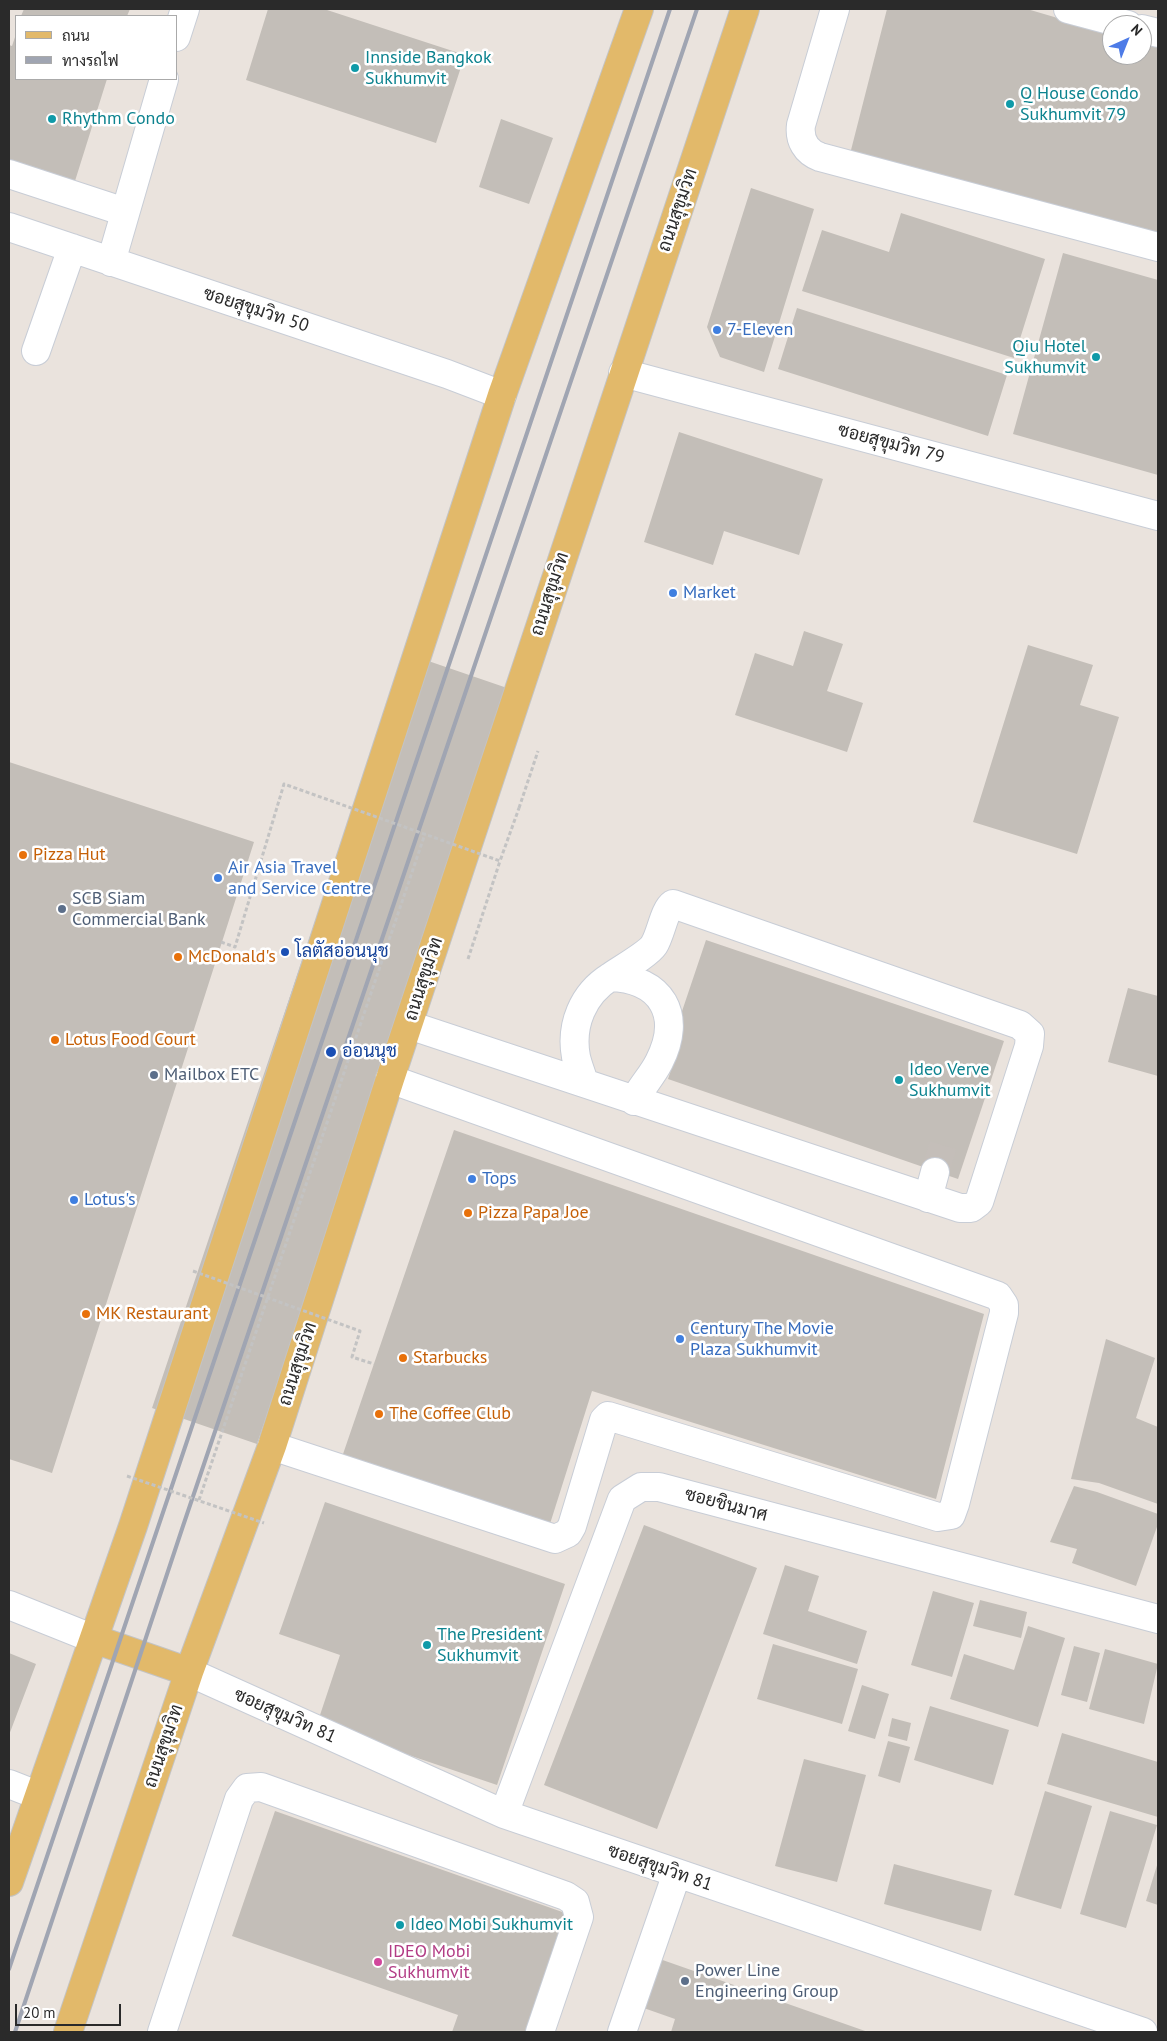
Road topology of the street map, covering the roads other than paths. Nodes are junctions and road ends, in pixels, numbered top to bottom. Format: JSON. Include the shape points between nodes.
{"nodes":[{"id":1,"x":184,"y":9,"type":"edge"},
{"id":2,"x":639,"y":9,"type":"edge"},
{"id":3,"x":745,"y":9,"type":"edge"},
{"id":4,"x":836,"y":9,"type":"edge"},
{"id":5,"x":1068,"y":9,"type":"edge"},
{"id":6,"x":1102,"y":18,"type":"edge"},
{"id":7,"x":178,"y":30,"type":"edge"},
{"id":8,"x":164,"y":80,"type":"edge"},
{"id":9,"x":9,"y":174,"type":"edge"},
{"id":10,"x":125,"y":212,"type":"junction"},
{"id":11,"x":9,"y":227,"type":"edge"},
{"id":12,"x":1158,"y":247,"type":"edge"},
{"id":13,"x":72,"y":248,"type":"junction"},
{"id":14,"x":111,"y":262,"type":"junction"},
{"id":15,"x":36,"y":351,"type":"dead end"},
{"id":16,"x":623,"y":372,"type":"junction"},
{"id":17,"x":502,"y":395,"type":"junction"},
{"id":18,"x":1158,"y":516,"type":"edge"},
{"id":19,"x":610,"y":977,"type":"junction"},
{"id":20,"x":409,"y":1026,"type":"junction"},
{"id":21,"x":390,"y":1079,"type":"junction"},
{"id":22,"x":584,"y":1083,"type":"junction"},
{"id":23,"x":634,"y":1101,"type":"junction"},
{"id":24,"x":935,"y":1172,"type":"tunnel mouth"},
{"id":25,"x":928,"y":1198,"type":"junction"},
{"id":26,"x":272,"y":1446,"type":"junction"},
{"id":27,"x":948,"y":1516,"type":"junction"},
{"id":28,"x":937,"y":1560,"type":"junction"},
{"id":29,"x":9,"y":1605,"type":"edge"},
{"id":30,"x":1158,"y":1619,"type":"edge"},
{"id":31,"x":94,"y":1639,"type":"junction"},
{"id":32,"x":189,"y":1672,"type":"junction"},
{"id":33,"x":9,"y":1784,"type":"edge"},
{"id":34,"x":37,"y":1795,"type":"junction"},
{"id":35,"x":504,"y":1814,"type":"junction"},
{"id":36,"x":677,"y":1874,"type":"junction"},
{"id":37,"x":9,"y":1882,"type":"edge"},
{"id":38,"x":68,"y":2032,"type":"edge"},
{"id":39,"x":162,"y":2032,"type":"edge"},
{"id":40,"x":540,"y":2032,"type":"edge"},
{"id":41,"x":622,"y":2032,"type":"edge"},
{"id":42,"x":1143,"y":2032,"type":"edge"}],
"edges":[{"from":1,"to":7,"type":"street"},
{"from":2,"to":17,"type":"main road"},
{"from":3,"to":16,"type":"main road","name":"ถนนสุขุมวิท"},
{"from":4,"to":12,"type":"street","via":[[801,125],[803,142],[810,152]]},
{"from":5,"to":6,"type":"street"},
{"from":8,"to":10,"type":"street"},
{"from":9,"to":10,"type":"street"},
{"from":10,"to":14,"type":"street"},
{"from":11,"to":13,"type":"street","name":"ซอยสุขุมวิท 50"},
{"from":13,"to":14,"type":"street","name":"ซอยสุขุมวิท 50"},
{"from":13,"to":15,"type":"street"},
{"from":14,"to":17,"type":"street","name":"ซอยสุขุมวิท 50"},
{"from":16,"to":18,"type":"street","name":"ซอยสุขุมวิท 79"},
{"from":16,"to":20,"type":"main road","name":"ถนนสุขุมวิท"},
{"from":17,"to":31,"type":"main road"},
{"from":19,"to":22,"type":"street","via":[[590,993],[578,1021],[575,1045]]},
{"from":19,"to":23,"type":"street","via":[[651,989],[668,1010],[668,1033],[663,1053]]},
{"from":19,"to":25,"type":"street","via":[[651,949],[673,904],[1020,1025],[1030,1034],[1029,1046],[979,1202],[966,1209]]},
{"from":20,"to":21,"type":"main road","name":"ถนนสุขุมวิท"},
{"from":20,"to":22,"type":"street"},
{"from":21,"to":26,"type":"main road","name":"ถนนสุขุมวิท"},
{"from":21,"to":27,"type":"street","via":[[998,1296],[1004,1305],[1004,1313],[955,1504]]},
{"from":22,"to":23,"type":"street"},
{"from":23,"to":25,"type":"street"},
{"from":24,"to":25,"type":"street"},
{"from":26,"to":27,"type":"street","via":[[558,1538],[568,1533],[572,1526],[604,1420],[610,1416],[938,1517]]},
{"from":26,"to":32,"type":"main road","name":"ถนนสุขุมวิท"},
{"from":27,"to":28,"type":"street"},
{"from":28,"to":30,"type":"street","name":"ซอยชินมาศ"},
{"from":28,"to":35,"type":"street","name":"ซอยชินมาศ","via":[[659,1487],[640,1487],[622,1498]]},
{"from":29,"to":31,"type":"street"},
{"from":31,"to":32,"type":"main road"},
{"from":31,"to":34,"type":"main road"},
{"from":32,"to":35,"type":"street","name":"ซอยสุขุมวิท 81"},
{"from":32,"to":38,"type":"main road","name":"ถนนสุขุมวิท"},
{"from":33,"to":34,"type":"street"},
{"from":34,"to":37,"type":"main road"},
{"from":35,"to":36,"type":"street","name":"ซอยสุขุมวิท 81"},
{"from":36,"to":41,"type":"street"},
{"from":36,"to":42,"type":"street","name":"ซอยสุขุมวิท 81"},
{"from":39,"to":40,"type":"street","via":[[239,1799],[247,1788],[262,1787],[566,1896],[575,1902],[579,1916]]}]}
